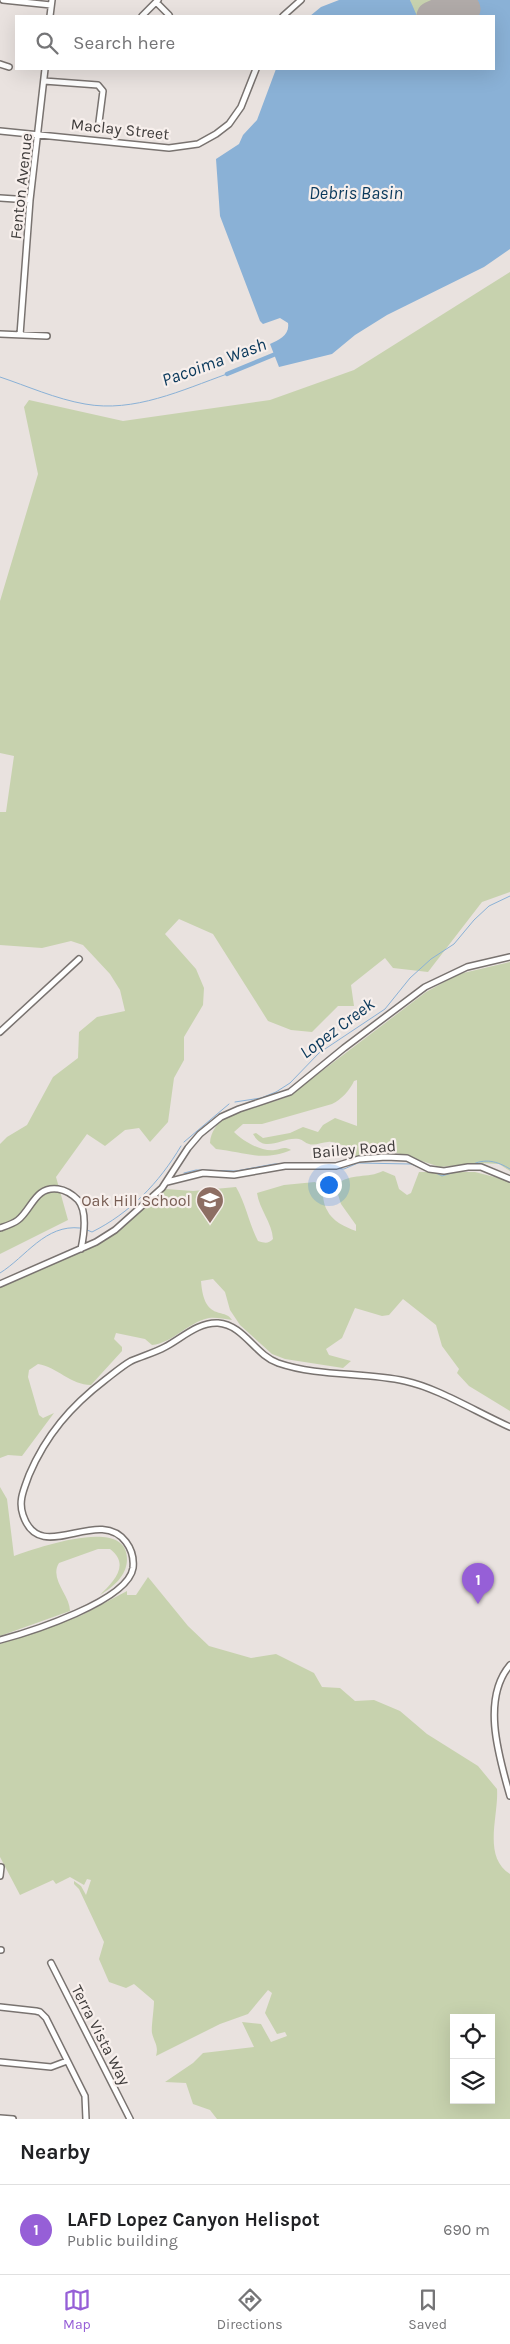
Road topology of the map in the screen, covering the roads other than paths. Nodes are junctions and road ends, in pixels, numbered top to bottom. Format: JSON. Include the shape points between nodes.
{"nodes":[{"id":1,"x":3,"y":0,"type":"edge"},
{"id":2,"x":301,"y":0,"type":"edge"},
{"id":3,"x":155,"y":1,"type":"edge"},
{"id":4,"x":52,"y":2,"type":"edge"},
{"id":5,"x":50,"y":15,"type":"edge"},
{"id":6,"x":143,"y":15,"type":"edge"},
{"id":7,"x":169,"y":15,"type":"dead end"},
{"id":8,"x":285,"y":15,"type":"edge"},
{"id":9,"x":0,"y":64,"type":"edge"},
{"id":10,"x":9,"y":67,"type":"dead end"},
{"id":11,"x":45,"y":70,"type":"edge"},
{"id":12,"x":256,"y":70,"type":"edge"},
{"id":13,"x":44,"y":81,"type":"junction"},
{"id":14,"x":99,"y":122,"type":"dead end"},
{"id":15,"x":0,"y":131,"type":"edge"},
{"id":16,"x":39,"y":134,"type":"junction"},
{"id":17,"x":0,"y":198,"type":"edge"},
{"id":18,"x":30,"y":200,"type":"junction"},
{"id":19,"x":0,"y":334,"type":"edge"},
{"id":20,"x":20,"y":335,"type":"junction"},
{"id":21,"x":47,"y":336,"type":"dead end"},
{"id":22,"x":510,"y":957,"type":"edge"},
{"id":23,"x":79,"y":959,"type":"dead end"},
{"id":24,"x":0,"y":1032,"type":"edge"},
{"id":25,"x":510,"y":1178,"type":"edge"},
{"id":26,"x":167,"y":1182,"type":"junction"},
{"id":27,"x":0,"y":1228,"type":"edge"},
{"id":28,"x":80,"y":1249,"type":"junction"},
{"id":29,"x":0,"y":1284,"type":"edge"},
{"id":30,"x":510,"y":1428,"type":"edge"},
{"id":31,"x":0,"y":1640,"type":"edge"},
{"id":32,"x":510,"y":1665,"type":"edge"},
{"id":33,"x":510,"y":1796,"type":"edge"},
{"id":34,"x":1,"y":1867,"type":"edge"},
{"id":35,"x":0,"y":1876,"type":"edge"},
{"id":36,"x":51,"y":1963,"type":"dead end"},
{"id":37,"x":0,"y":2007,"type":"edge"},
{"id":38,"x":67,"y":2061,"type":"junction"},
{"id":39,"x":0,"y":2062,"type":"edge"},
{"id":40,"x":2,"y":2118,"type":"edge"},
{"id":41,"x":14,"y":2119,"type":"edge"},
{"id":42,"x":86,"y":2119,"type":"edge"},
{"id":43,"x":130,"y":2119,"type":"edge"}],
"edges":[{"from":1,"to":4,"type":"street"},
{"from":2,"to":8,"type":"street"},
{"from":3,"to":6,"type":"street"},
{"from":3,"to":7,"type":"street"},
{"from":4,"to":5,"type":"street"},
{"from":9,"to":10,"type":"street"},
{"from":11,"to":13,"type":"street","name":"Fenton Avenue"},
{"from":12,"to":16,"type":"street","name":"Maclay Street","via":[[241,107],[229,124],[198,144],[169,148]]},
{"from":13,"to":14,"type":"street","via":[[101,87]]},
{"from":13,"to":16,"type":"street","name":"Fenton Avenue"},
{"from":15,"to":16,"type":"street","name":"Maclay Street"},
{"from":16,"to":18,"type":"street","name":"Fenton Avenue"},
{"from":17,"to":18,"type":"street"},
{"from":18,"to":20,"type":"street","name":"Fenton Avenue"},
{"from":19,"to":20,"type":"street"},
{"from":20,"to":21,"type":"street"},
{"from":22,"to":26,"type":"street","via":[[467,967],[442,978],[418,992],[290,1092],[221,1117],[188,1148]]},
{"from":23,"to":24,"type":"street"},
{"from":25,"to":26,"type":"street","name":"Bailey Road","via":[[481,1167],[444,1172],[429,1169],[407,1158],[386,1157],[359,1159],[336,1166],[284,1166],[234,1175],[199,1174]]},
{"from":26,"to":28,"type":"street","via":[[115,1230]]},
{"from":27,"to":28,"type":"street","via":[[19,1219],[40,1194],[59,1189],[77,1199],[83,1210]]},
{"from":28,"to":29,"type":"street"},
{"from":30,"to":31,"type":"street","via":[[416,1384],[277,1363],[230,1326],[214,1323],[198,1326],[164,1348],[129,1362],[80,1399],[48,1437],[21,1497],[27,1524],[44,1536],[58,1538],[106,1529],[120,1536],[132,1554],[133,1568],[127,1582],[85,1610]]},
{"from":32,"to":33,"type":"street","via":[[498,1684],[495,1699],[498,1754]]},
{"from":34,"to":35,"type":"street"},
{"from":36,"to":43,"type":"street","name":"Terra Vista Way"},
{"from":37,"to":38,"type":"street","via":[[40,2012]]},
{"from":38,"to":39,"type":"street","via":[[50,2067]]},
{"from":38,"to":42,"type":"street","via":[[85,2096]]},
{"from":40,"to":41,"type":"street"}]}
